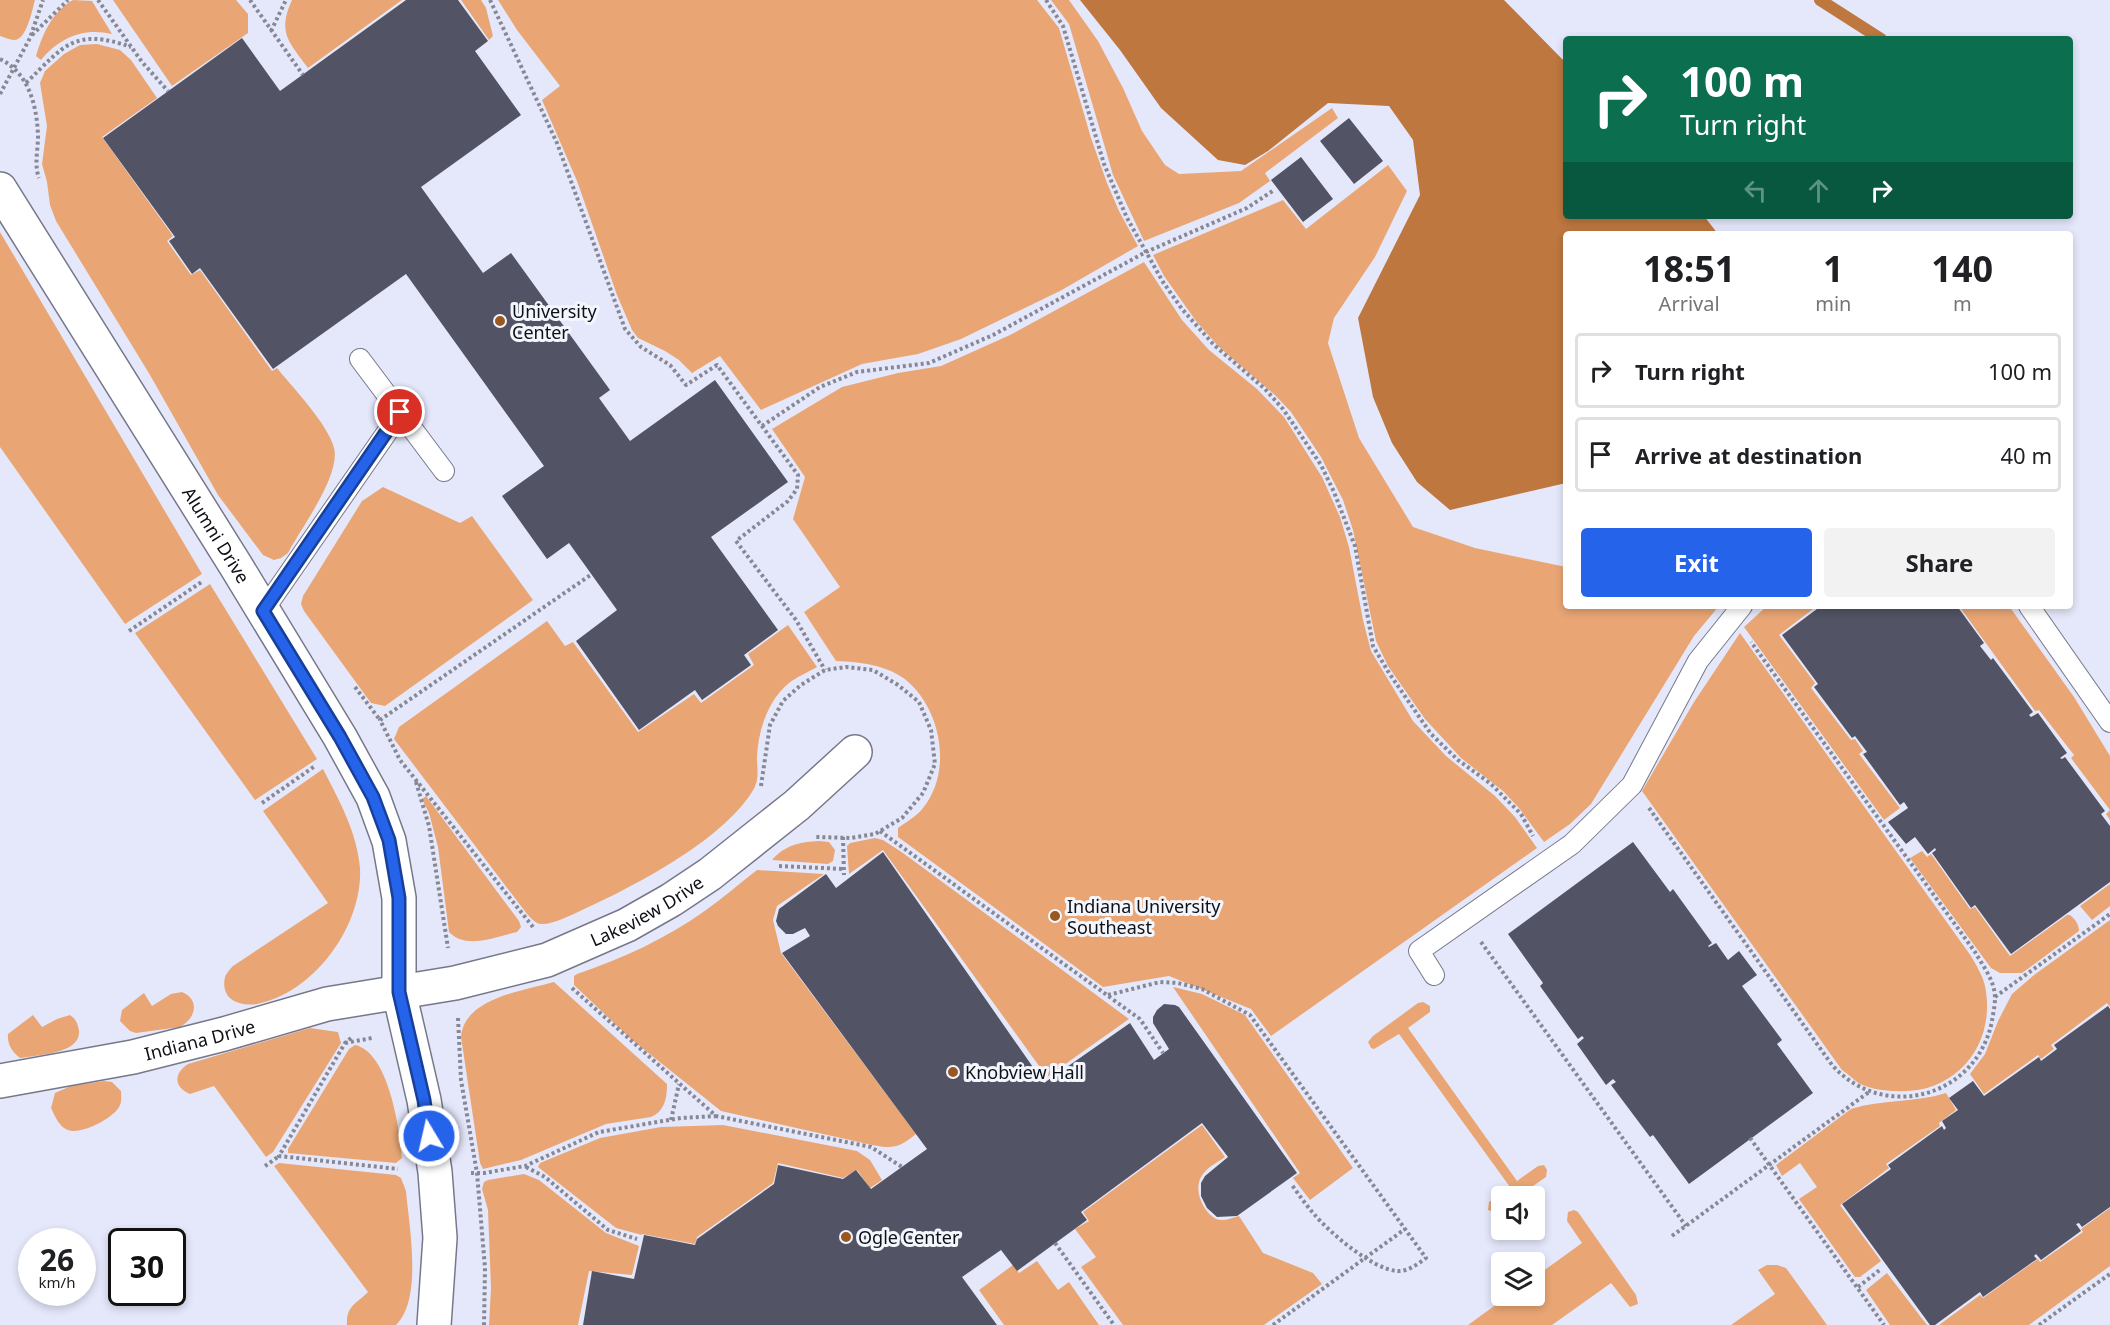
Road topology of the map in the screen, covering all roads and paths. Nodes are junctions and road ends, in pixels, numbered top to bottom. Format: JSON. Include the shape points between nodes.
{"nodes":[{"id":1,"x":43,"y":0,"type":"edge"},
{"id":2,"x":68,"y":0,"type":"edge"},
{"id":3,"x":98,"y":0,"type":"edge"},
{"id":4,"x":250,"y":0,"type":"edge"},
{"id":5,"x":286,"y":0,"type":"edge"},
{"id":6,"x":490,"y":0,"type":"edge"},
{"id":7,"x":1046,"y":0,"type":"edge"},
{"id":8,"x":271,"y":31,"type":"junction"},
{"id":9,"x":30,"y":38,"type":"junction"},
{"id":10,"x":131,"y":46,"type":"junction"},
{"id":11,"x":303,"y":75,"type":"dead end"},
{"id":12,"x":26,"y":83,"type":"dead end"},
{"id":13,"x":168,"y":92,"type":"dead end"},
{"id":14,"x":0,"y":94,"type":"edge"},
{"id":15,"x":0,"y":189,"type":"edge"},
{"id":16,"x":1275,"y":190,"type":"dead end"},
{"id":17,"x":1146,"y":252,"type":"junction"},
{"id":18,"x":360,"y":359,"type":"dead end"},
{"id":19,"x":400,"y":412,"type":"junction"},
{"id":20,"x":762,"y":426,"type":"junction"},
{"id":21,"x":444,"y":471,"type":"dead end"},
{"id":22,"x":236,"y":566,"type":"junction"},
{"id":23,"x":592,"y":574,"type":"dead end"},
{"id":24,"x":2031,"y":609,"type":"edge"},
{"id":25,"x":263,"y":611,"type":"junction"},
{"id":26,"x":1739,"y":611,"type":"edge"},
{"id":27,"x":129,"y":631,"type":"dead end"},
{"id":28,"x":825,"y":670,"type":"dead end"},
{"id":29,"x":2110,"y":722,"type":"edge"},
{"id":30,"x":855,"y":752,"type":"dead end"},
{"id":31,"x":415,"y":779,"type":"junction"},
{"id":32,"x":1632,"y":785,"type":"junction"},
{"id":33,"x":880,"y":831,"type":"dead end"},
{"id":34,"x":843,"y":837,"type":"dead end"},
{"id":35,"x":1550,"y":860,"type":"junction"},
{"id":36,"x":769,"y":865,"type":"dead end"},
{"id":37,"x":844,"y":869,"type":"junction"},
{"id":38,"x":844,"y":875,"type":"dead end"},
{"id":39,"x":2110,"y":914,"type":"edge"},
{"id":40,"x":1475,"y":934,"type":"dead end"},
{"id":41,"x":448,"y":946,"type":"junction"},
{"id":42,"x":440,"y":954,"type":"dead end"},
{"id":43,"x":547,"y":960,"type":"junction"},
{"id":44,"x":1434,"y":975,"type":"dead end"},
{"id":45,"x":455,"y":983,"type":"junction"},
{"id":46,"x":399,"y":992,"type":"junction"},
{"id":47,"x":1108,"y":995,"type":"junction"},
{"id":48,"x":1995,"y":997,"type":"junction"},
{"id":49,"x":353,"y":1036,"type":"dead end"},
{"id":50,"x":1163,"y":1053,"type":"dead end"},
{"id":51,"x":0,"y":1081,"type":"edge"},
{"id":52,"x":679,"y":1083,"type":"junction"},
{"id":53,"x":1869,"y":1092,"type":"junction"},
{"id":54,"x":716,"y":1116,"type":"junction"},
{"id":55,"x":671,"y":1120,"type":"junction"},
{"id":56,"x":1750,"y":1138,"type":"dead end"},
{"id":57,"x":279,"y":1156,"type":"junction"},
{"id":58,"x":1769,"y":1165,"type":"junction"},
{"id":59,"x":265,"y":1166,"type":"dead end"},
{"id":60,"x":525,"y":1166,"type":"junction"},
{"id":61,"x":902,"y":1167,"type":"dead end"},
{"id":62,"x":435,"y":1172,"type":"junction"},
{"id":63,"x":477,"y":1173,"type":"junction"},
{"id":64,"x":1292,"y":1185,"type":"dead end"},
{"id":65,"x":1686,"y":1226,"type":"junction"},
{"id":66,"x":1405,"y":1229,"type":"junction"},
{"id":67,"x":1672,"y":1236,"type":"dead end"},
{"id":68,"x":637,"y":1239,"type":"dead end"},
{"id":69,"x":1055,"y":1243,"type":"dead end"},
{"id":70,"x":1365,"y":1257,"type":"junction"},
{"id":71,"x":1881,"y":1269,"type":"dead end"},
{"id":72,"x":2110,"y":1274,"type":"edge"},
{"id":73,"x":1858,"y":1287,"type":"junction"},
{"id":74,"x":434,"y":1325,"type":"edge"},
{"id":75,"x":484,"y":1325,"type":"edge"},
{"id":76,"x":1114,"y":1325,"type":"edge"},
{"id":77,"x":1273,"y":1325,"type":"edge"},
{"id":78,"x":1884,"y":1325,"type":"edge"},
{"id":79,"x":2039,"y":1325,"type":"edge"}],
"edges":[{"from":1,"to":9,"type":"path"},
{"from":2,"to":9,"type":"path"},
{"from":3,"to":10,"type":"path"},
{"from":4,"to":8,"type":"path"},
{"from":5,"to":8,"type":"path"},
{"from":6,"to":20,"type":"path","via":[[557,143],[625,329],[641,347],[670,365],[686,385],[717,365]]},
{"from":7,"to":17,"type":"path","via":[[1064,26],[1104,164]]},
{"from":8,"to":11,"type":"path"},
{"from":9,"to":14,"type":"path"},
{"from":10,"to":12,"type":"path","via":[[94,37],[75,41]]},
{"from":10,"to":13,"type":"path"},
{"from":15,"to":22,"type":"street","name":"Alumni Drive"},
{"from":16,"to":17,"type":"path","via":[[1237,212]]},
{"from":17,"to":20,"type":"path","via":[[993,335],[929,363],[857,372],[820,387]]},
{"from":17,"to":35,"type":"path","via":[[1182,309],[1214,345],[1283,409],[1321,465],[1355,546],[1373,646],[1389,674],[1431,734],[1521,814]]},
{"from":18,"to":19,"type":"lane"},
{"from":19,"to":21,"type":"lane"},
{"from":19,"to":25,"type":"lane"},
{"from":20,"to":28,"type":"path","via":[[798,475],[796,489],[788,501],[736,541],[796,620]]},
{"from":22,"to":25,"type":"street","name":"Alumni Drive"},
{"from":22,"to":27,"type":"path","via":[[201,582]]},
{"from":23,"to":31,"type":"path","via":[[380,720],[400,760]]},
{"from":24,"to":29,"type":"lane"},
{"from":25,"to":46,"type":"street","name":"Alumni Drive","via":[[340,737],[373,797],[389,840],[399,898]]},
{"from":26,"to":32,"type":"lane","via":[[1698,661]]},
{"from":26,"to":48,"type":"path","via":[[1752,645],[1975,952]]},
{"from":30,"to":43,"type":"street","name":"Lakeview Drive","via":[[797,806],[710,874],[627,925]]},
{"from":31,"to":41,"type":"path","via":[[429,826]]},
{"from":31,"to":43,"type":"path","via":[[532,922]]},
{"from":32,"to":35,"type":"lane","via":[[1572,844]]},
{"from":32,"to":53,"type":"path","via":[[1832,1065],[1850,1083]]},
{"from":33,"to":47,"type":"path"},
{"from":34,"to":37,"type":"path"},
{"from":35,"to":44,"type":"lane","via":[[1419,951]]},
{"from":36,"to":37,"type":"path"},
{"from":37,"to":38,"type":"path"},
{"from":39,"to":48,"type":"path"},
{"from":40,"to":65,"type":"path"},
{"from":41,"to":42,"type":"path"},
{"from":41,"to":45,"type":"path"},
{"from":43,"to":45,"type":"street","name":"Lakeview Drive"},
{"from":43,"to":52,"type":"path","via":[[570,987]]},
{"from":45,"to":46,"type":"street","name":"Lakeview Drive"},
{"from":45,"to":63,"type":"path","via":[[461,1080]]},
{"from":46,"to":51,"type":"street","name":"Indiana Drive","via":[[327,1004],[133,1057]]},
{"from":46,"to":62,"type":"street","name":"Alumni Drive","via":[[424,1100]]},
{"from":47,"to":50,"type":"path","via":[[1140,1019]]},
{"from":47,"to":66,"type":"path","via":[[1160,982],[1178,982],[1202,989],[1250,1015]]},
{"from":48,"to":53,"type":"path","via":[[1985,1042],[1973,1063],[1960,1075],[1927,1094],[1890,1096]]},
{"from":49,"to":57,"type":"path","via":[[345,1043]]},
{"from":52,"to":54,"type":"path"},
{"from":52,"to":55,"type":"path"},
{"from":53,"to":58,"type":"path"},
{"from":54,"to":55,"type":"path"},
{"from":54,"to":61,"type":"path","via":[[871,1147]]},
{"from":55,"to":60,"type":"path","via":[[599,1132]]},
{"from":56,"to":58,"type":"path"},
{"from":57,"to":59,"type":"path"},
{"from":57,"to":62,"type":"path"},
{"from":58,"to":65,"type":"path"},
{"from":58,"to":73,"type":"path"},
{"from":60,"to":63,"type":"path"},
{"from":60,"to":68,"type":"path","via":[[608,1230]]},
{"from":62,"to":63,"type":"path"},
{"from":62,"to":74,"type":"street","name":"Alumni Drive","via":[[440,1238]]},
{"from":63,"to":75,"type":"path","via":[[485,1268]]},
{"from":64,"to":70,"type":"path","via":[[1315,1215]]},
{"from":65,"to":67,"type":"path"},
{"from":66,"to":70,"type":"path"},
{"from":66,"to":70,"type":"path","via":[[1426,1258],[1399,1272]]},
{"from":69,"to":76,"type":"path"},
{"from":70,"to":77,"type":"path"},
{"from":71,"to":73,"type":"path"},
{"from":72,"to":79,"type":"path"},
{"from":73,"to":78,"type":"path"}]}
